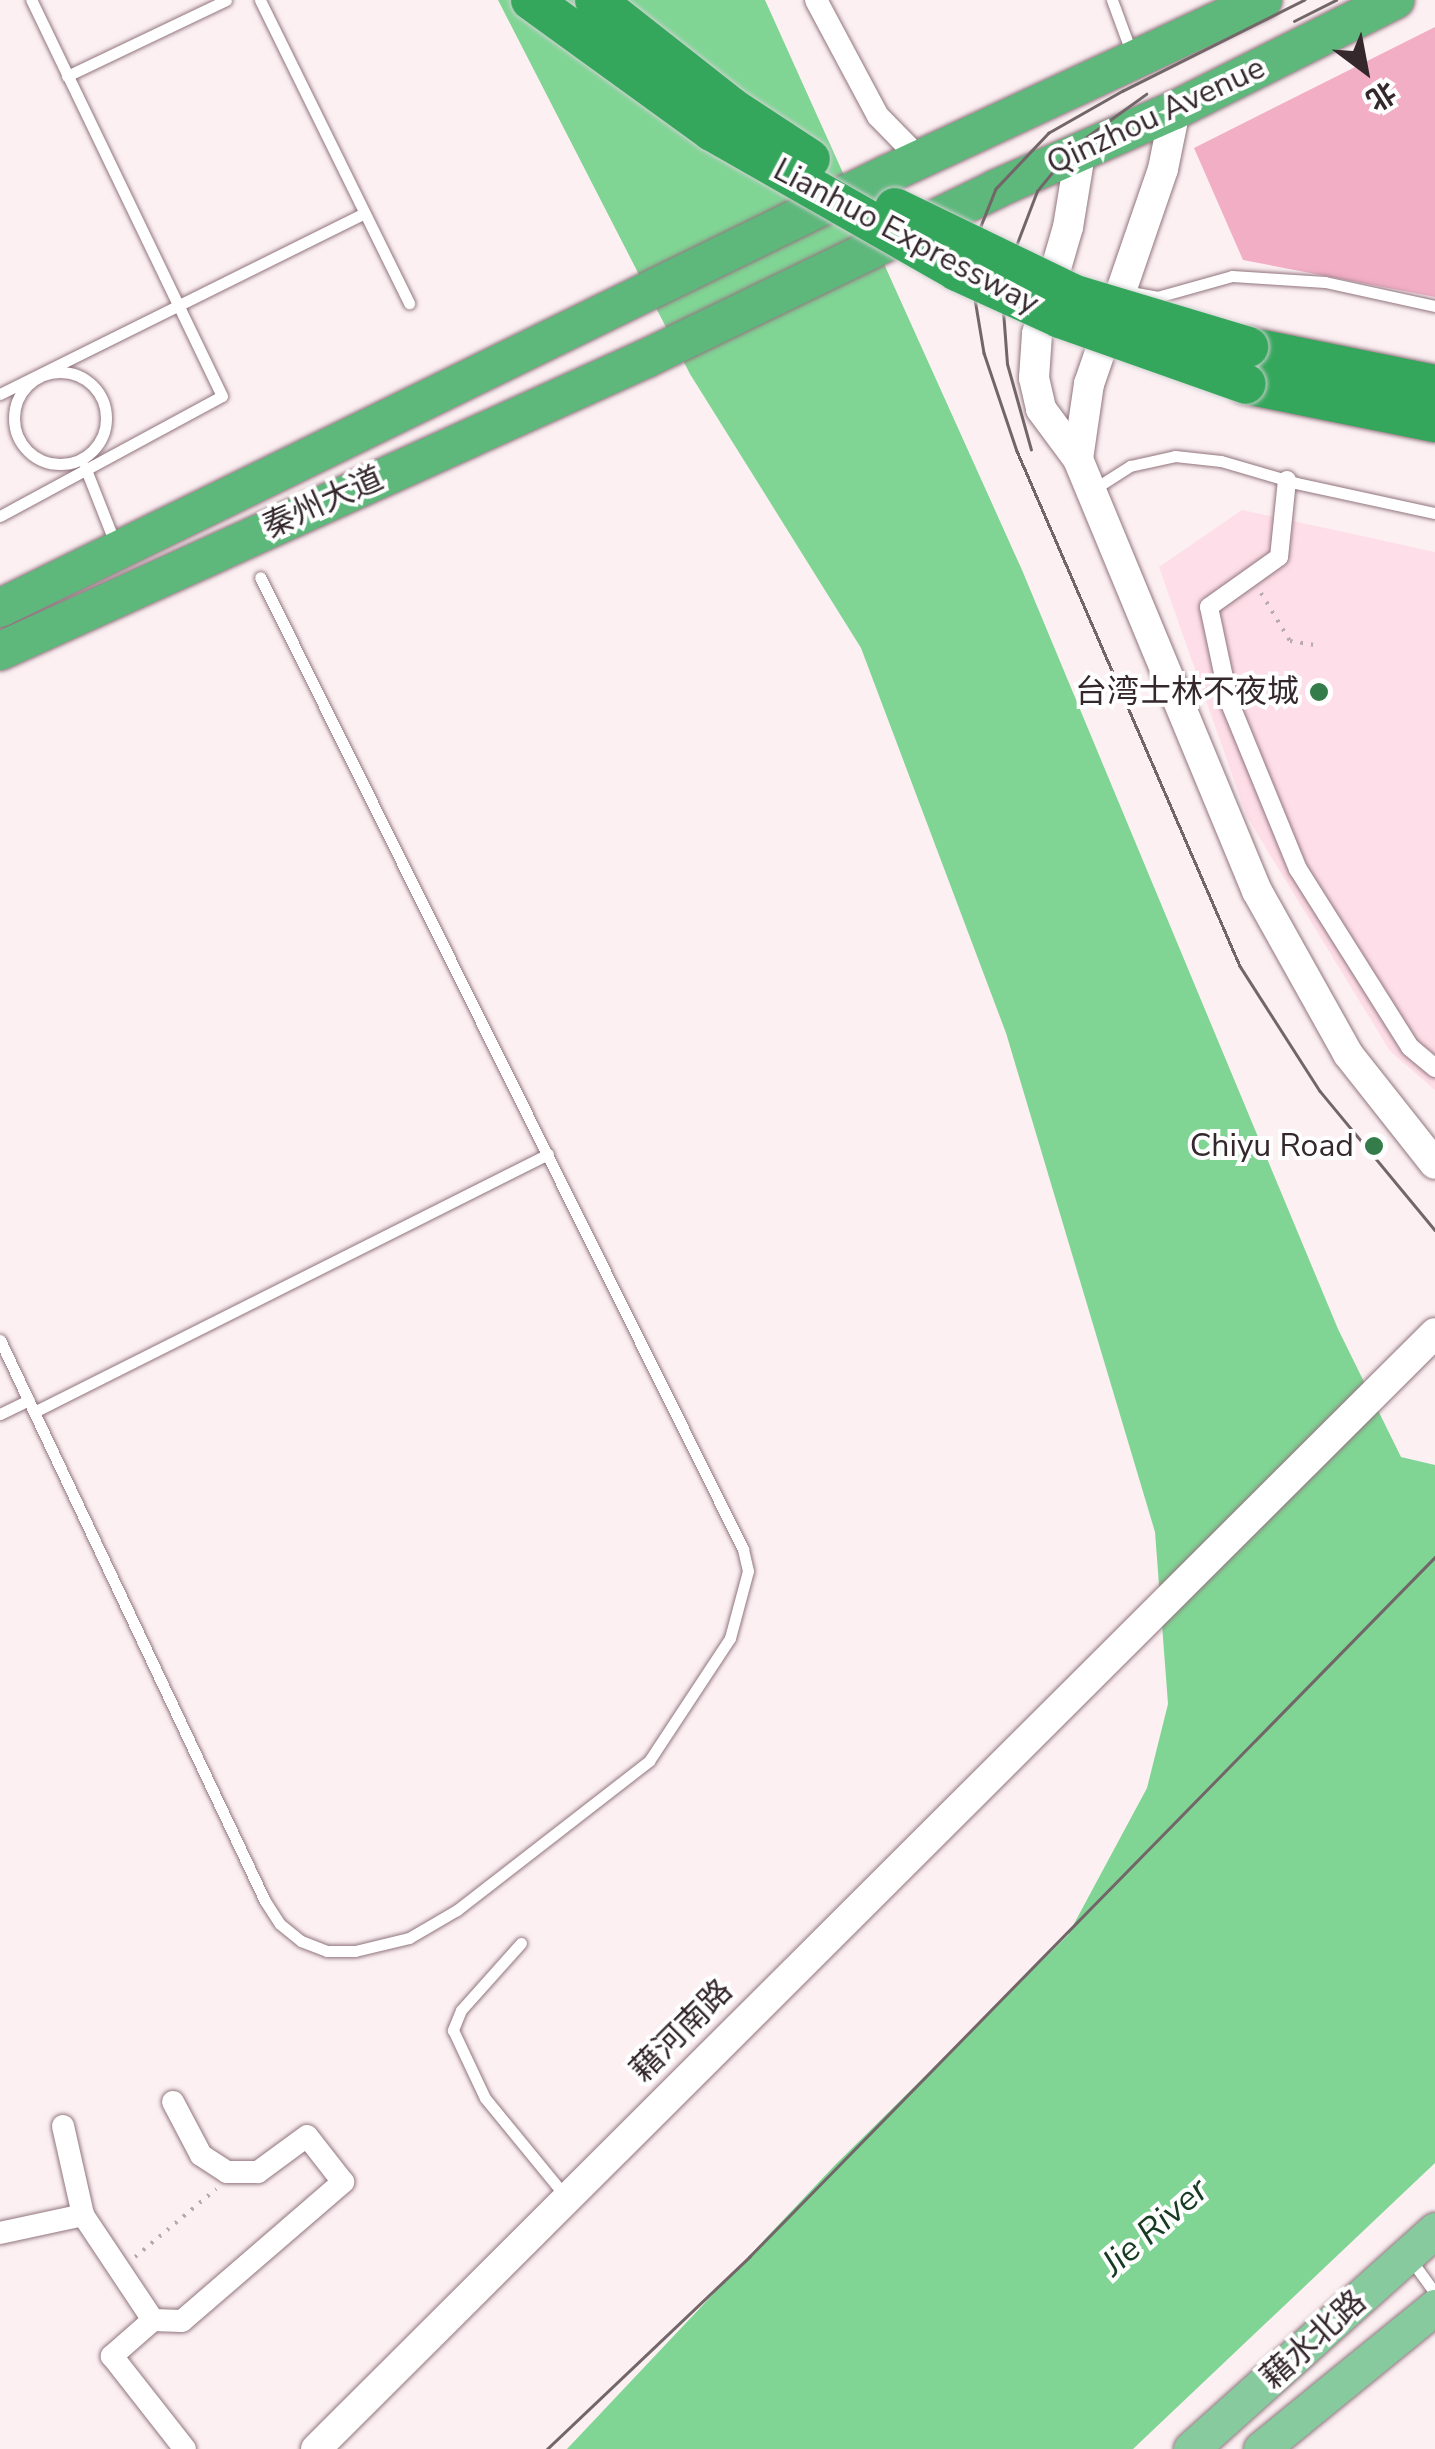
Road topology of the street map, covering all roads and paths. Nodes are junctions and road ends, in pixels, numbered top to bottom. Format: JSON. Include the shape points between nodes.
{"nodes":[{"id":1,"x":31,"y":0,"type":"edge"},
{"id":2,"x":226,"y":0,"type":"edge"},
{"id":3,"x":260,"y":0,"type":"edge"},
{"id":4,"x":532,"y":0,"type":"edge"},
{"id":5,"x":596,"y":0,"type":"edge"},
{"id":6,"x":816,"y":0,"type":"edge"},
{"id":7,"x":1112,"y":0,"type":"edge"},
{"id":8,"x":1263,"y":0,"type":"edge"},
{"id":9,"x":1395,"y":0,"type":"edge"},
{"id":10,"x":1135,"y":62,"type":"junction"},
{"id":11,"x":67,"y":76,"type":"junction"},
{"id":12,"x":1175,"y":110,"type":"junction"},
{"id":13,"x":1080,"y":154,"type":"junction"},
{"id":14,"x":905,"y":168,"type":"junction"},
{"id":15,"x":363,"y":214,"type":"junction"},
{"id":16,"x":1121,"y":291,"type":"junction"},
{"id":17,"x":634,"y":302,"type":"joint"},
{"id":18,"x":409,"y":303,"type":"dead end"},
{"id":19,"x":176,"y":305,"type":"junction"},
{"id":20,"x":1435,"y":306,"type":"edge"},
{"id":21,"x":646,"y":358,"type":"joint"},
{"id":22,"x":1247,"y":365,"type":"junction"},
{"id":23,"x":39,"y":376,"type":"junction"},
{"id":24,"x":1435,"y":385,"type":"edge"},
{"id":25,"x":0,"y":394,"type":"edge"},
{"id":26,"x":1435,"y":422,"type":"edge"},
{"id":27,"x":80,"y":459,"type":"junction"},
{"id":28,"x":1078,"y":459,"type":"junction"},
{"id":29,"x":86,"y":472,"type":"junction"},
{"id":30,"x":1286,"y":480,"type":"junction"},
{"id":31,"x":1091,"y":492,"type":"junction"},
{"id":32,"x":1435,"y":512,"type":"edge"},
{"id":33,"x":0,"y":516,"type":"edge"},
{"id":34,"x":118,"y":551,"type":"junction"},
{"id":35,"x":1251,"y":576,"type":"junction"},
{"id":36,"x":260,"y":577,"type":"dead end"},
{"id":37,"x":0,"y":608,"type":"edge"},
{"id":38,"x":1320,"y":646,"type":"dead end"},
{"id":39,"x":0,"y":651,"type":"edge"},
{"id":40,"x":1435,"y":1068,"type":"edge"},
{"id":41,"x":548,"y":1154,"type":"junction"},
{"id":42,"x":1435,"y":1164,"type":"edge"},
{"id":43,"x":1435,"y":1333,"type":"edge"},
{"id":44,"x":0,"y":1340,"type":"edge"},
{"id":45,"x":32,"y":1406,"type":"junction"},
{"id":46,"x":0,"y":1414,"type":"edge"},
{"id":47,"x":521,"y":1942,"type":"dead end"},
{"id":48,"x":173,"y":2102,"type":"dead end"},
{"id":49,"x":63,"y":2126,"type":"dead end"},
{"id":50,"x":235,"y":2174,"type":"junction"},
{"id":51,"x":566,"y":2197,"type":"junction"},
{"id":52,"x":84,"y":2215,"type":"junction"},
{"id":53,"x":1435,"y":2230,"type":"edge"},
{"id":54,"x":0,"y":2233,"type":"edge"},
{"id":55,"x":1408,"y":2256,"type":"junction"},
{"id":56,"x":120,"y":2270,"type":"junction"},
{"id":57,"x":1435,"y":2293,"type":"edge"},
{"id":58,"x":1435,"y":2307,"type":"edge"},
{"id":59,"x":153,"y":2320,"type":"junction"},
{"id":60,"x":185,"y":2449,"type":"edge"},
{"id":61,"x":316,"y":2449,"type":"edge"},
{"id":62,"x":1192,"y":2449,"type":"edge"},
{"id":63,"x":1261,"y":2449,"type":"edge"}],
"edges":[{"from":1,"to":11,"type":"lane"},
{"from":2,"to":11,"type":"lane"},
{"from":3,"to":15,"type":"lane"},
{"from":4,"to":22,"type":"highway","name":"Lianhuo Expressway","bridge":true,"via":[[712,132],[957,272],[1060,318]]},
{"from":5,"to":22,"type":"highway","name":"Lianhuo Expressway","bridge":true,"via":[[732,108],[857,189],[1075,295]]},
{"from":6,"to":14,"type":"street"},
{"from":7,"to":10,"type":"lane"},
{"from":8,"to":10,"type":"highway","name":"Qinzhou Avenue"},
{"from":9,"to":12,"type":"highway","name":"Qinzhou Avenue"},
{"from":10,"to":14,"type":"highway","name":"Qinzhou Avenue"},
{"from":11,"to":19,"type":"lane"},
{"from":12,"to":13,"type":"highway","name":"Qinzhou Avenue"},
{"from":12,"to":16,"type":"main road"},
{"from":13,"to":21,"type":"highway","name":"Qinzhou Avenue"},
{"from":13,"to":28,"type":"main road","via":[[1068,227],[1037,334],[1034,378],[1041,409]]},
{"from":14,"to":17,"type":"highway","name":"Qinzhou Avenue"},
{"from":15,"to":18,"type":"lane"},
{"from":15,"to":19,"type":"lane"},
{"from":16,"to":20,"type":"lane","via":[[1157,297],[1232,276],[1326,282]]},
{"from":16,"to":28,"type":"main road","via":[[1089,384]]},
{"from":17,"to":34,"type":"highway","name":"秦州大道"},
{"from":19,"to":23,"type":"lane"},
{"from":19,"to":29,"type":"lane","via":[[222,396]]},
{"from":21,"to":39,"type":"highway","name":"秦州大道"},
{"from":22,"to":24,"type":"highway","name":"Lianhuo Expressway"},
{"from":22,"to":26,"type":"highway","name":"Lianhuo Expressway"},
{"from":23,"to":25,"type":"lane"},
{"from":23,"to":27,"type":"lane","via":[[74,374],[101,397],[104,432]]},
{"from":23,"to":27,"type":"lane","via":[[16,404],[18,439],[45,462]]},
{"from":27,"to":29,"type":"lane"},
{"from":28,"to":31,"type":"main road"},
{"from":29,"to":33,"type":"lane"},
{"from":29,"to":34,"type":"lane"},
{"from":30,"to":31,"type":"lane","via":[[1220,460],[1175,456],[1130,466]]},
{"from":30,"to":32,"type":"lane"},
{"from":30,"to":35,"type":"street","via":[[1279,557]]},
{"from":31,"to":42,"type":"main road","via":[[1257,891],[1348,1054]]},
{"from":34,"to":37,"type":"highway","name":"秦州大道"},
{"from":35,"to":38,"type":"path","via":[[1290,641]]},
{"from":35,"to":40,"type":"street","via":[[1209,606],[1229,700],[1298,869],[1410,1047]]},
{"from":36,"to":41,"type":"lane"},
{"from":41,"to":45,"type":"lane"},
{"from":41,"to":45,"type":"lane","via":[[744,1549],[748,1571],[730,1638],[649,1762],[457,1910],[409,1938],[327,1951],[280,1924]]},
{"from":43,"to":51,"type":"main road","name":"藉河南路"},
{"from":44,"to":45,"type":"lane"},
{"from":45,"to":46,"type":"lane"},
{"from":47,"to":51,"type":"lane","via":[[460,2010],[453,2030],[485,2098]]},
{"from":48,"to":50,"type":"street","via":[[201,2155]]},
{"from":49,"to":52,"type":"street"},
{"from":50,"to":56,"type":"path"},
{"from":50,"to":59,"type":"street","via":[[258,2172],[307,2136],[343,2182],[182,2321]]},
{"from":51,"to":61,"type":"main road","name":"藉河南路"},
{"from":52,"to":54,"type":"street"},
{"from":52,"to":56,"type":"street"},
{"from":53,"to":55,"type":"main road","name":"藉水北路"},
{"from":55,"to":57,"type":"lane"},
{"from":55,"to":62,"type":"main road","name":"藉水北路"},
{"from":56,"to":59,"type":"street"},
{"from":58,"to":63,"type":"main road","name":"藉水北路"},
{"from":59,"to":60,"type":"street","via":[[112,2356]]}]}
